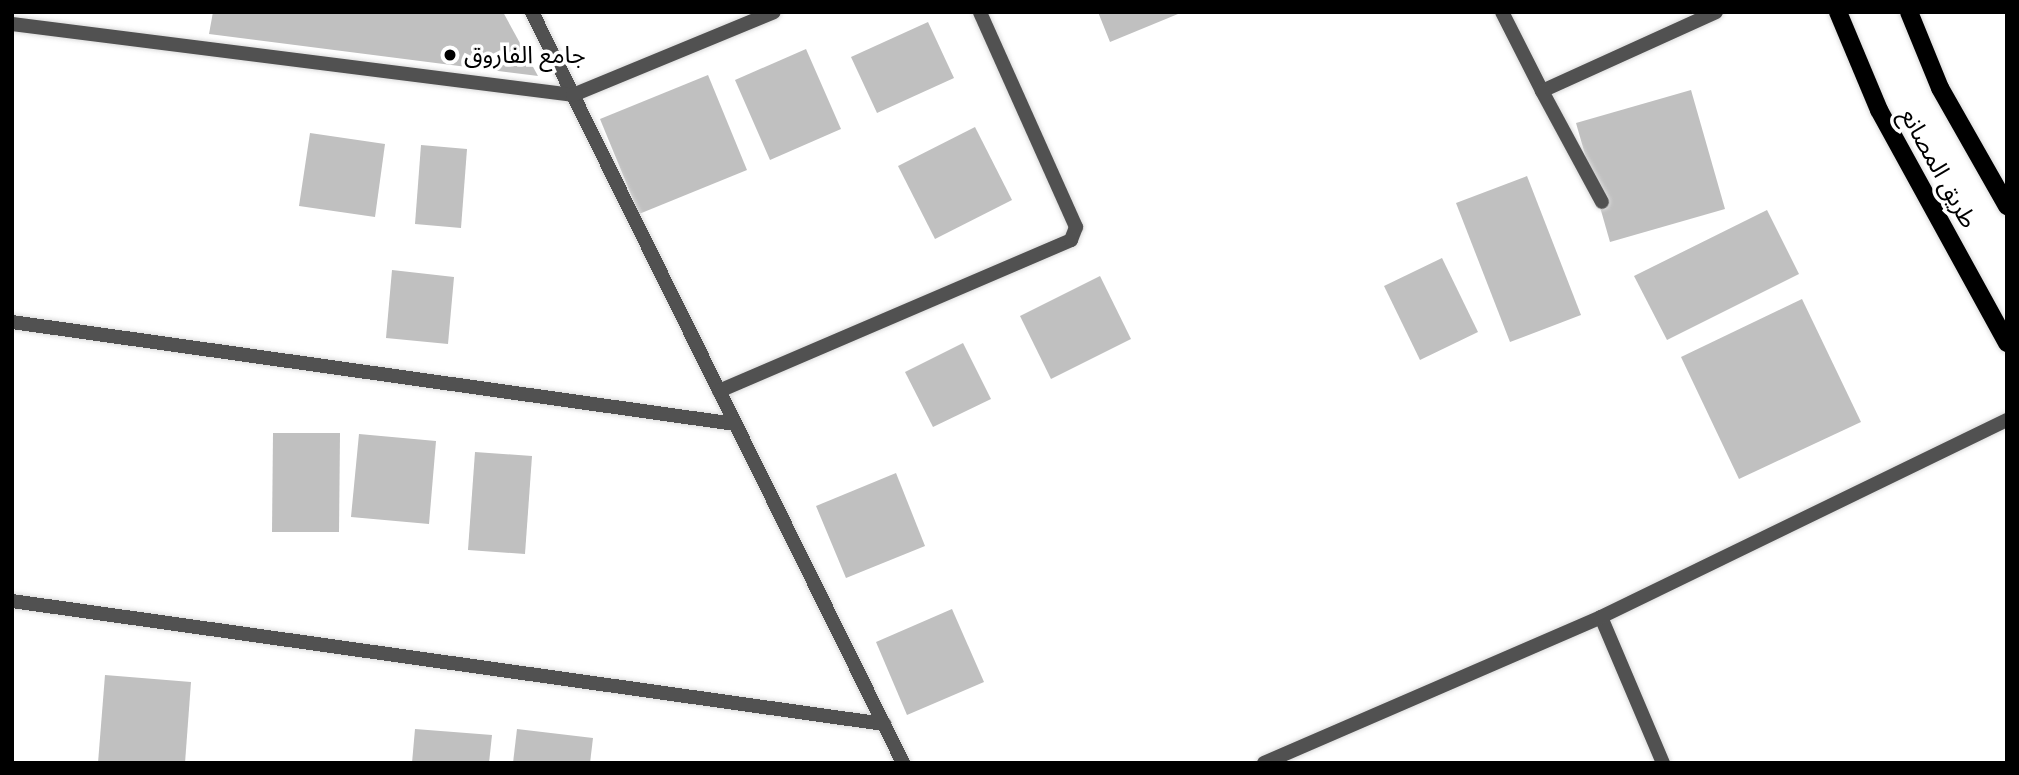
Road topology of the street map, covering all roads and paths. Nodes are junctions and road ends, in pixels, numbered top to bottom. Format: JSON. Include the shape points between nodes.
{"nodes":[{"id":1,"x":532,"y":12,"type":"edge"},
{"id":2,"x":774,"y":12,"type":"edge"},
{"id":3,"x":981,"y":12,"type":"edge"},
{"id":4,"x":1502,"y":12,"type":"edge"},
{"id":5,"x":1716,"y":12,"type":"edge"},
{"id":6,"x":1838,"y":12,"type":"edge"},
{"id":7,"x":1909,"y":12,"type":"edge"},
{"id":8,"x":12,"y":24,"type":"edge"},
{"id":9,"x":1542,"y":91,"type":"junction"},
{"id":10,"x":573,"y":95,"type":"junction"},
{"id":11,"x":1602,"y":202,"type":"dead end"},
{"id":12,"x":2007,"y":206,"type":"edge"},
{"id":13,"x":12,"y":322,"type":"edge"},
{"id":14,"x":2007,"y":343,"type":"edge"},
{"id":15,"x":719,"y":391,"type":"junction"},
{"id":16,"x":2007,"y":420,"type":"edge"},
{"id":17,"x":735,"y":424,"type":"junction"},
{"id":18,"x":12,"y":601,"type":"edge"},
{"id":19,"x":1601,"y":617,"type":"junction"},
{"id":20,"x":884,"y":724,"type":"junction"},
{"id":21,"x":903,"y":763,"type":"edge"},
{"id":22,"x":1264,"y":763,"type":"edge"},
{"id":23,"x":1663,"y":763,"type":"edge"}],
"edges":[{"from":1,"to":10,"type":"street"},
{"from":2,"to":10,"type":"street"},
{"from":3,"to":15,"type":"street","via":[[1076,228],[1070,240]]},
{"from":4,"to":9,"type":"street"},
{"from":5,"to":9,"type":"street"},
{"from":6,"to":14,"type":"main road","name":"طريق المصانع","via":[[1879,110]]},
{"from":7,"to":12,"type":"main road","name":"طريق المصانع","via":[[1940,88]]},
{"from":8,"to":10,"type":"street"},
{"from":9,"to":11,"type":"street"},
{"from":10,"to":15,"type":"street"},
{"from":13,"to":17,"type":"street"},
{"from":15,"to":17,"type":"street"},
{"from":16,"to":19,"type":"street"},
{"from":17,"to":20,"type":"street"},
{"from":18,"to":20,"type":"street"},
{"from":19,"to":22,"type":"street"},
{"from":19,"to":23,"type":"street"},
{"from":20,"to":21,"type":"street"}]}
